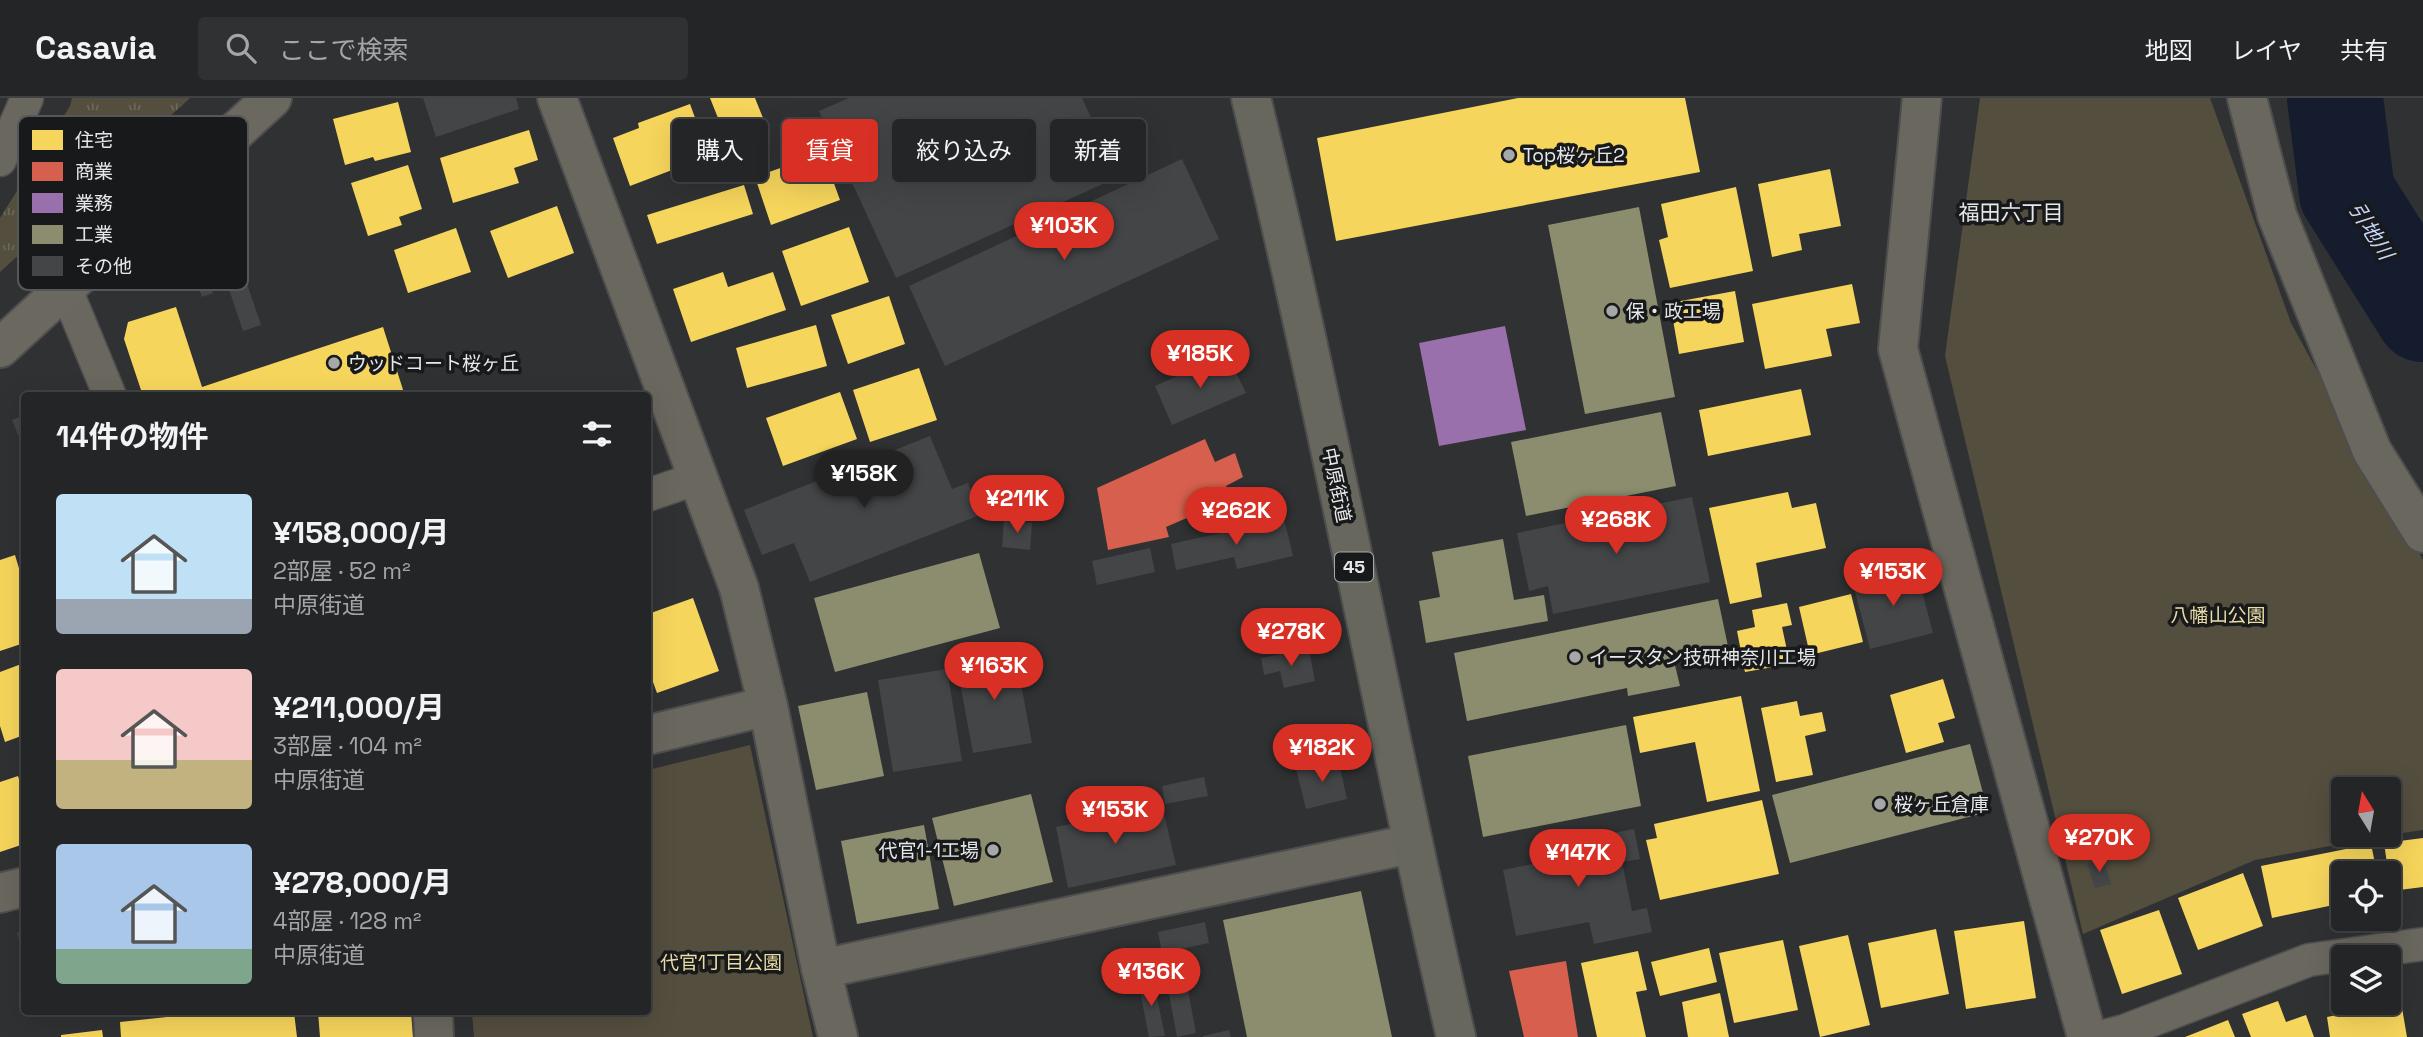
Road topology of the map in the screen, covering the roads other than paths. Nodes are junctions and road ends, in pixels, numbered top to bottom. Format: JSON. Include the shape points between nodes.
{"nodes":[{"id":1,"x":27,"y":98,"type":"edge"},
{"id":2,"x":272,"y":98,"type":"edge"},
{"id":3,"x":557,"y":98,"type":"edge"},
{"id":4,"x":1251,"y":98,"type":"edge"},
{"id":5,"x":1922,"y":98,"type":"edge"},
{"id":6,"x":2247,"y":98,"type":"edge"},
{"id":7,"x":19,"y":116,"type":"edge"},
{"id":8,"x":18,"y":119,"type":"edge"},
{"id":9,"x":248,"y":120,"type":"edge"},
{"id":10,"x":0,"y":160,"type":"edge"},
{"id":11,"x":62,"y":290,"type":"edge"},
{"id":12,"x":66,"y":290,"type":"edge"},
{"id":13,"x":0,"y":348,"type":"edge"},
{"id":14,"x":108,"y":392,"type":"edge"},
{"id":15,"x":698,"y":478,"type":"junction"},
{"id":16,"x":651,"y":494,"type":"edge"},
{"id":17,"x":2423,"y":533,"type":"edge"},
{"id":18,"x":768,"y":706,"type":"junction"},
{"id":19,"x":651,"y":734,"type":"edge"},
{"id":20,"x":1412,"y":844,"type":"junction"},
{"id":21,"x":21,"y":888,"type":"edge"},
{"id":22,"x":0,"y":892,"type":"edge"},
{"id":23,"x":2423,"y":944,"type":"edge"},
{"id":24,"x":821,"y":970,"type":"junction"},
{"id":25,"x":433,"y":1015,"type":"edge"},
{"id":26,"x":434,"y":1037,"type":"edge"},
{"id":27,"x":838,"y":1037,"type":"edge"},
{"id":28,"x":1456,"y":1037,"type":"edge"},
{"id":29,"x":2087,"y":1037,"type":"edge"},
{"id":30,"x":2101,"y":1037,"type":"edge"}],
"edges":[{"from":1,"to":7,"type":"lane"},
{"from":2,"to":9,"type":"street"},
{"from":3,"to":15,"type":"street"},
{"from":4,"to":20,"type":"main road","name":"中原街道","number":"45","via":[[1290,258]]},
{"from":5,"to":29,"type":"street","via":[[1898,349]]},
{"from":6,"to":17,"type":"street","via":[[2277,215],[2372,451]]},
{"from":8,"to":10,"type":"lane"},
{"from":11,"to":13,"type":"street"},
{"from":12,"to":14,"type":"lane"},
{"from":15,"to":16,"type":"lane"},
{"from":15,"to":18,"type":"street","via":[[739,588]]},
{"from":18,"to":19,"type":"street"},
{"from":18,"to":24,"type":"street"},
{"from":20,"to":24,"type":"street"},
{"from":20,"to":28,"type":"main road","name":"中原街道","number":"45"},
{"from":21,"to":22,"type":"street"},
{"from":23,"to":30,"type":"lane","via":[[2309,960]]},
{"from":24,"to":27,"type":"street"},
{"from":25,"to":26,"type":"street"}]}
